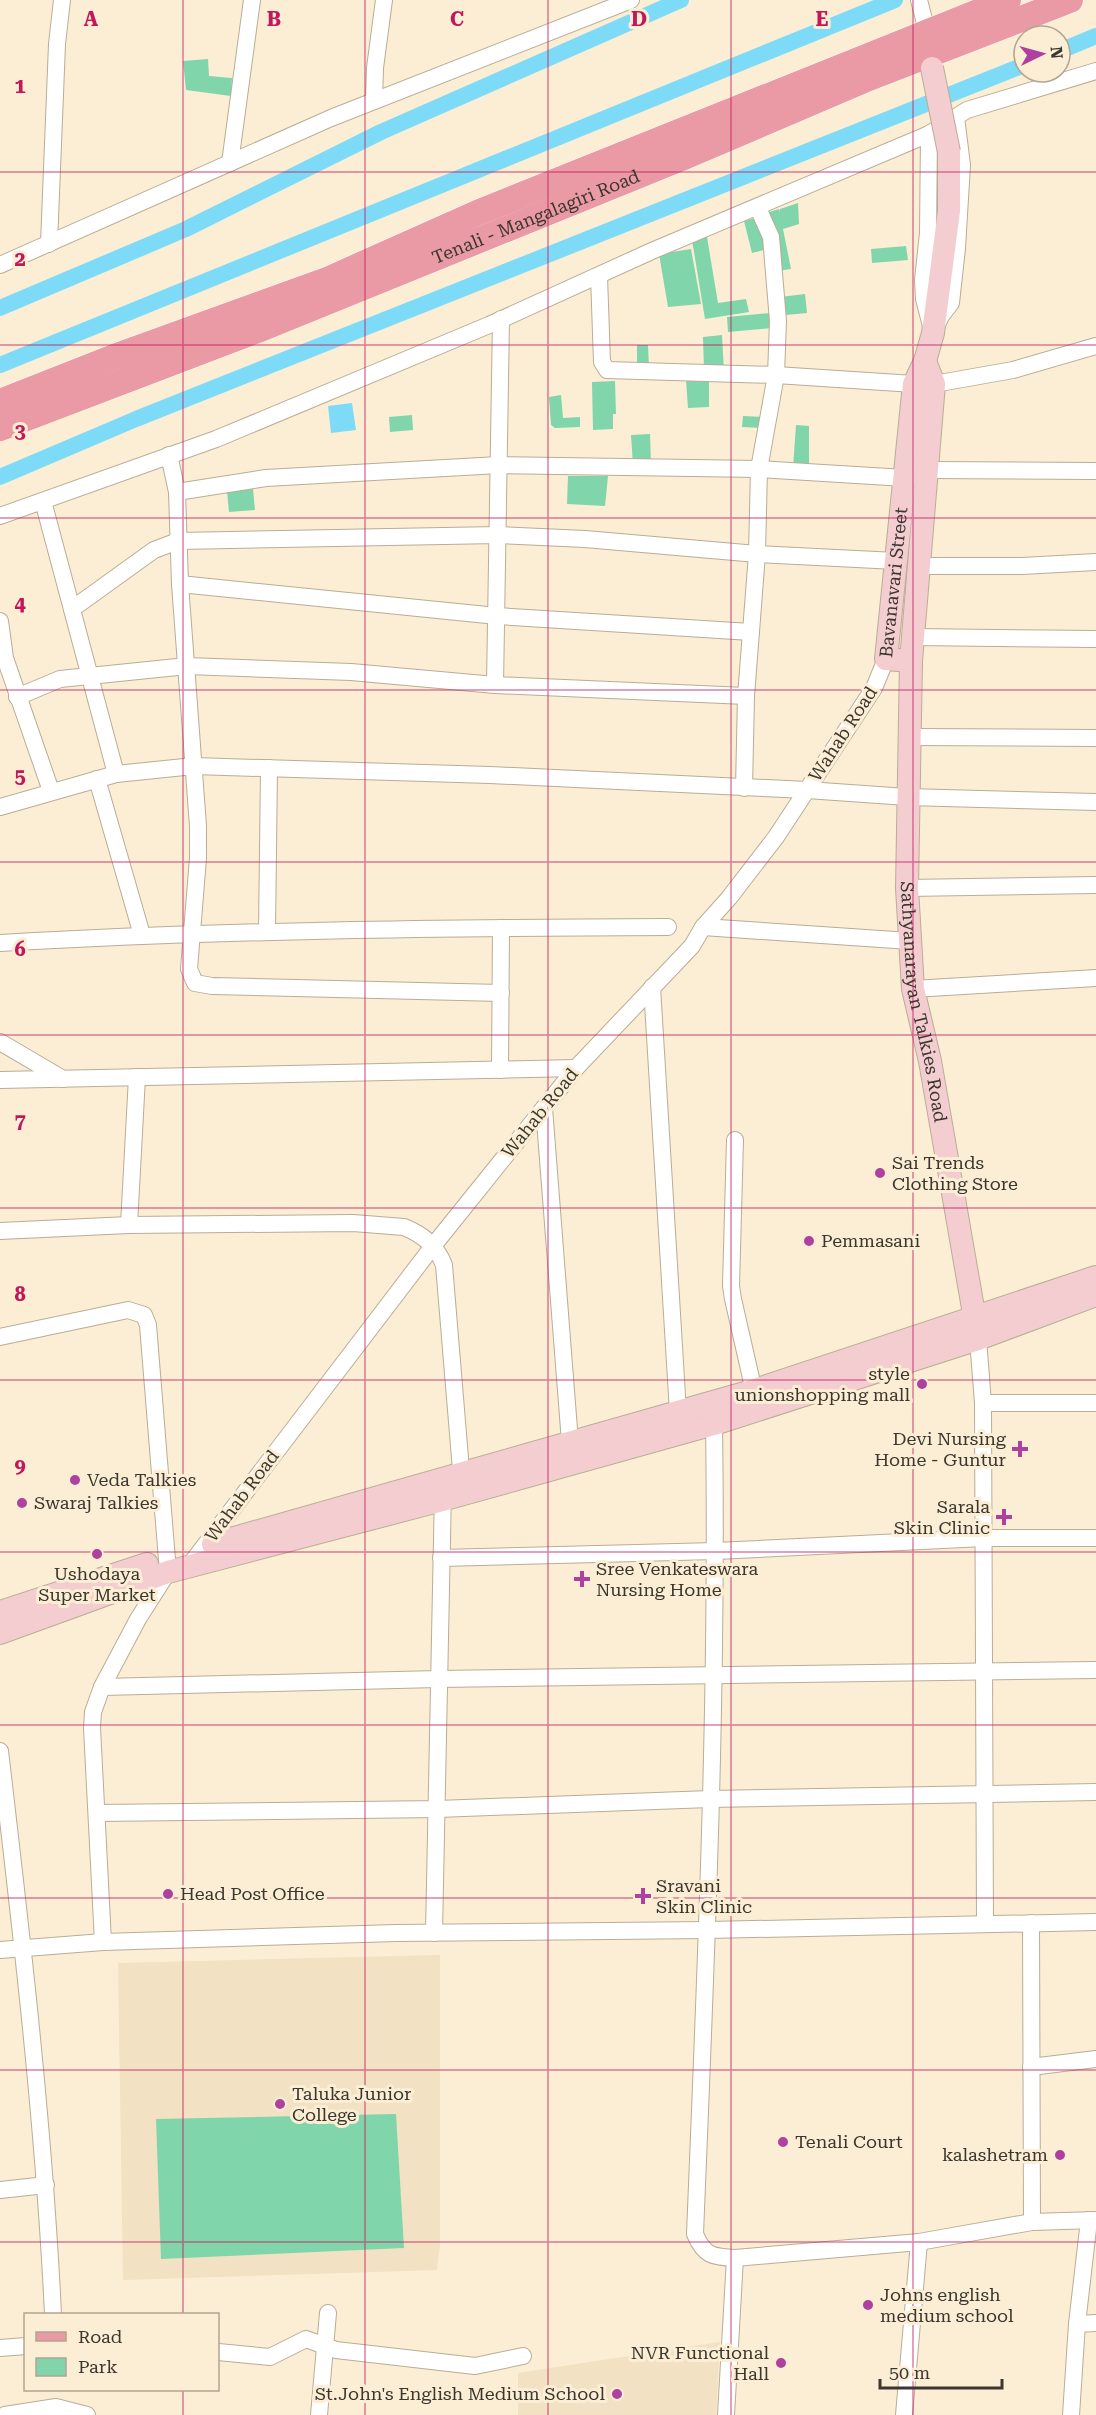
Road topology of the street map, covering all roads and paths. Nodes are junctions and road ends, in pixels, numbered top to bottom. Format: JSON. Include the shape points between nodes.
{"nodes":[{"id":1,"x":62,"y":0,"type":"edge"},
{"id":2,"x":252,"y":0,"type":"edge"},
{"id":3,"x":384,"y":0,"type":"edge"},
{"id":4,"x":1008,"y":0,"type":"edge"},
{"id":5,"x":1070,"y":0,"type":"edge"},
{"id":6,"x":622,"y":2,"type":"edge"},
{"id":7,"x":926,"y":33,"type":"edge"},
{"id":8,"x":1096,"y":71,"type":"edge"},
{"id":9,"x":374,"y":100,"type":"junction"},
{"id":10,"x":956,"y":117,"type":"junction"},
{"id":11,"x":929,"y":134,"type":"junction"},
{"id":12,"x":230,"y":163,"type":"junction"},
{"id":13,"x":758,"y":207,"type":"junction"},
{"id":14,"x":49,"y":244,"type":"junction"},
{"id":15,"x":0,"y":265,"type":"edge"},
{"id":16,"x":599,"y":276,"type":"junction"},
{"id":17,"x":501,"y":320,"type":"junction"},
{"id":18,"x":933,"y":333,"type":"junction"},
{"id":19,"x":1096,"y":346,"type":"edge"},
{"id":20,"x":776,"y":375,"type":"junction"},
{"id":21,"x":924,"y":384,"type":"junction"},
{"id":22,"x":0,"y":402,"type":"edge"},
{"id":23,"x":0,"y":428,"type":"edge"},
{"id":24,"x":170,"y":455,"type":"junction"},
{"id":25,"x":499,"y":465,"type":"junction"},
{"id":26,"x":759,"y":469,"type":"junction"},
{"id":27,"x":926,"y":470,"type":"junction"},
{"id":28,"x":1096,"y":471,"type":"edge"},
{"id":29,"x":904,"y":478,"type":"junction"},
{"id":30,"x":177,"y":492,"type":"junction"},
{"id":31,"x":43,"y":501,"type":"junction"},
{"id":32,"x":0,"y":516,"type":"edge"},
{"id":33,"x":498,"y":535,"type":"junction"},
{"id":34,"x":178,"y":541,"type":"junction"},
{"id":35,"x":757,"y":554,"type":"junction"},
{"id":36,"x":896,"y":561,"type":"junction"},
{"id":37,"x":1096,"y":562,"type":"edge"},
{"id":38,"x":919,"y":566,"type":"junction"},
{"id":39,"x":180,"y":584,"type":"junction"},
{"id":40,"x":72,"y":609,"type":"junction"},
{"id":41,"x":497,"y":616,"type":"junction"},
{"id":42,"x":0,"y":621,"type":"edge"},
{"id":43,"x":751,"y":632,"type":"junction"},
{"id":44,"x":913,"y":638,"type":"junction"},
{"id":45,"x":1096,"y":639,"type":"edge"},
{"id":46,"x":886,"y":659,"type":"junction"},
{"id":47,"x":911,"y":661,"type":"junction"},
{"id":48,"x":187,"y":666,"type":"junction"},
{"id":49,"x":91,"y":676,"type":"junction"},
{"id":50,"x":495,"y":685,"type":"junction"},
{"id":51,"x":746,"y":696,"type":"junction"},
{"id":52,"x":17,"y":697,"type":"junction"},
{"id":53,"x":909,"y":737,"type":"junction"},
{"id":54,"x":1096,"y":738,"type":"edge"},
{"id":55,"x":194,"y":766,"type":"junction"},
{"id":56,"x":269,"y":768,"type":"junction"},
{"id":57,"x":116,"y":774,"type":"junction"},
{"id":58,"x":97,"y":779,"type":"junction"},
{"id":59,"x":744,"y":788,"type":"junction"},
{"id":60,"x":807,"y":790,"type":"junction"},
{"id":61,"x":51,"y":792,"type":"junction"},
{"id":62,"x":907,"y":797,"type":"junction"},
{"id":63,"x":1096,"y":802,"type":"edge"},
{"id":64,"x":0,"y":807,"type":"edge"},
{"id":65,"x":1096,"y":885,"type":"edge"},
{"id":66,"x":907,"y":888,"type":"junction"},
{"id":67,"x":668,"y":927,"type":"dead end"},
{"id":68,"x":703,"y":927,"type":"junction"},
{"id":69,"x":501,"y":928,"type":"junction"},
{"id":70,"x":267,"y":931,"type":"junction"},
{"id":71,"x":192,"y":934,"type":"junction"},
{"id":72,"x":142,"y":935,"type":"junction"},
{"id":73,"x":910,"y":940,"type":"junction"},
{"id":74,"x":0,"y":943,"type":"edge"},
{"id":75,"x":1096,"y":978,"type":"edge"},
{"id":76,"x":652,"y":987,"type":"junction"},
{"id":77,"x":913,"y":989,"type":"junction"},
{"id":78,"x":501,"y":993,"type":"junction"},
{"id":79,"x":0,"y":1042,"type":"edge"},
{"id":80,"x":576,"y":1068,"type":"junction"},
{"id":81,"x":500,"y":1070,"type":"junction"},
{"id":82,"x":137,"y":1077,"type":"junction"},
{"id":83,"x":63,"y":1079,"type":"junction"},
{"id":84,"x":0,"y":1080,"type":"edge"},
{"id":85,"x":544,"y":1108,"type":"junction"},
{"id":86,"x":735,"y":1140,"type":"dead end"},
{"id":87,"x":129,"y":1225,"type":"junction"},
{"id":88,"x":0,"y":1231,"type":"edge"},
{"id":89,"x":433,"y":1246,"type":"junction"},
{"id":90,"x":1096,"y":1277,"type":"edge"},
{"id":91,"x":1096,"y":1295,"type":"edge"},
{"id":92,"x":976,"y":1328,"type":"junction"},
{"id":93,"x":0,"y":1337,"type":"edge"},
{"id":94,"x":756,"y":1400,"type":"junction"},
{"id":95,"x":983,"y":1403,"type":"junction"},
{"id":96,"x":1096,"y":1403,"type":"edge"},
{"id":97,"x":678,"y":1412,"type":"junction"},
{"id":98,"x":712,"y":1414,"type":"junction"},
{"id":99,"x":570,"y":1442,"type":"junction"},
{"id":100,"x":453,"y":1475,"type":"junction"},
{"id":101,"x":452,"y":1497,"type":"junction"},
{"id":102,"x":984,"y":1538,"type":"junction"},
{"id":103,"x":1096,"y":1538,"type":"edge"},
{"id":104,"x":204,"y":1547,"type":"junction"},
{"id":105,"x":716,"y":1551,"type":"junction"},
{"id":106,"x":441,"y":1557,"type":"junction"},
{"id":107,"x":175,"y":1565,"type":"junction"},
{"id":108,"x":0,"y":1612,"type":"edge"},
{"id":109,"x":0,"y":1633,"type":"edge"},
{"id":110,"x":1096,"y":1670,"type":"edge"},
{"id":111,"x":984,"y":1673,"type":"junction"},
{"id":112,"x":713,"y":1676,"type":"junction"},
{"id":113,"x":438,"y":1679,"type":"junction"},
{"id":114,"x":102,"y":1687,"type":"junction"},
{"id":115,"x":0,"y":1750,"type":"edge"},
{"id":116,"x":1096,"y":1792,"type":"edge"},
{"id":117,"x":985,"y":1794,"type":"junction"},
{"id":118,"x":710,"y":1799,"type":"junction"},
{"id":119,"x":438,"y":1809,"type":"junction"},
{"id":120,"x":97,"y":1813,"type":"junction"},
{"id":121,"x":1096,"y":1922,"type":"edge"},
{"id":122,"x":1031,"y":1923,"type":"junction"},
{"id":123,"x":985,"y":1924,"type":"junction"},
{"id":124,"x":708,"y":1930,"type":"junction"},
{"id":125,"x":434,"y":1933,"type":"junction"},
{"id":126,"x":103,"y":1942,"type":"junction"},
{"id":127,"x":23,"y":1949,"type":"junction"},
{"id":128,"x":0,"y":1950,"type":"edge"},
{"id":129,"x":1096,"y":2059,"type":"edge"},
{"id":130,"x":1031,"y":2067,"type":"junction"},
{"id":131,"x":46,"y":2185,"type":"junction"},
{"id":132,"x":0,"y":2190,"type":"edge"},
{"id":133,"x":1093,"y":2220,"type":"edge"},
{"id":134,"x":1032,"y":2222,"type":"junction"},
{"id":135,"x":919,"y":2242,"type":"junction"},
{"id":136,"x":735,"y":2258,"type":"junction"},
{"id":137,"x":52,"y":2313,"type":"edge"},
{"id":138,"x":328,"y":2313,"type":"dead end"},
{"id":139,"x":1096,"y":2323,"type":"edge"},
{"id":140,"x":1077,"y":2324,"type":"junction"},
{"id":141,"x":24,"y":2346,"type":"edge"},
{"id":142,"x":324,"y":2346,"type":"junction"},
{"id":143,"x":0,"y":2348,"type":"edge"},
{"id":144,"x":219,"y":2352,"type":"edge"},
{"id":145,"x":523,"y":2356,"type":"dead end"},
{"id":146,"x":56,"y":2391,"type":"edge"},
{"id":147,"x":56,"y":2411,"type":"edge"},
{"id":148,"x":5,"y":2415,"type":"edge"},
{"id":149,"x":87,"y":2415,"type":"edge"},
{"id":150,"x":319,"y":2415,"type":"edge"},
{"id":151,"x":726,"y":2415,"type":"edge"},
{"id":152,"x":904,"y":2415,"type":"edge"},
{"id":153,"x":1071,"y":2415,"type":"edge"}],
"edges":[{"from":1,"to":14,"type":"street"},
{"from":2,"to":12,"type":"street"},
{"from":3,"to":9,"type":"street"},
{"from":4,"to":7,"type":"main road"},
{"from":5,"to":7,"type":"main road","name":"Tenali - Mangalagiri Road"},
{"from":6,"to":9,"type":"street"},
{"from":7,"to":18,"type":"main road","name":"Bavanavari Street","bridge":true,"via":[[949,152],[949,211]]},
{"from":7,"to":22,"type":"main road","via":[[477,213],[327,280]]},
{"from":7,"to":23,"type":"main road","name":"Tenali - Mangalagiri Road","via":[[684,157],[260,329]]},
{"from":8,"to":10,"type":"street","via":[[1000,99]]},
{"from":9,"to":12,"type":"street"},
{"from":10,"to":11,"type":"street"},
{"from":10,"to":18,"type":"street","via":[[962,165],[961,204],[951,303]]},
{"from":11,"to":13,"type":"street"},
{"from":11,"to":18,"type":"street","via":[[924,299]]},
{"from":12,"to":14,"type":"street"},
{"from":13,"to":16,"type":"street"},
{"from":13,"to":20,"type":"street","via":[[772,250],[778,309]]},
{"from":14,"to":15,"type":"street"},
{"from":16,"to":17,"type":"street"},
{"from":16,"to":20,"type":"street","via":[[602,362],[607,370]]},
{"from":17,"to":24,"type":"street"},
{"from":17,"to":25,"type":"street"},
{"from":18,"to":21,"type":"main road","name":"Bavanavari Street","via":[[925,361]]},
{"from":19,"to":21,"type":"street","via":[[1013,370]]},
{"from":20,"to":21,"type":"street"},
{"from":20,"to":26,"type":"street"},
{"from":21,"to":27,"type":"main road","name":"Bavanavari Street"},
{"from":21,"to":29,"type":"main road","name":"Bavanavari Street"},
{"from":24,"to":30,"type":"street"},
{"from":24,"to":31,"type":"street"},
{"from":25,"to":26,"type":"street"},
{"from":25,"to":30,"type":"street","via":[[266,478]]},
{"from":25,"to":33,"type":"street"},
{"from":26,"to":29,"type":"street"},
{"from":26,"to":35,"type":"street"},
{"from":27,"to":28,"type":"street"},
{"from":27,"to":38,"type":"main road","name":"Bavanavari Street"},
{"from":29,"to":36,"type":"main road","name":"Bavanavari Street"},
{"from":30,"to":34,"type":"street"},
{"from":31,"to":32,"type":"street"},
{"from":31,"to":40,"type":"street"},
{"from":33,"to":34,"type":"street"},
{"from":33,"to":35,"type":"street"},
{"from":33,"to":41,"type":"street"},
{"from":34,"to":39,"type":"street"},
{"from":34,"to":40,"type":"street","via":[[154,550]]},
{"from":35,"to":36,"type":"street"},
{"from":35,"to":43,"type":"street"},
{"from":36,"to":46,"type":"main road","name":"Bavanavari Street"},
{"from":37,"to":38,"type":"street"},
{"from":38,"to":44,"type":"main road","name":"Bavanavari Street"},
{"from":39,"to":41,"type":"street"},
{"from":39,"to":48,"type":"street"},
{"from":40,"to":49,"type":"street"},
{"from":41,"to":43,"type":"street"},
{"from":41,"to":50,"type":"street"},
{"from":42,"to":52,"type":"street","via":[[5,658]]},
{"from":43,"to":51,"type":"street"},
{"from":44,"to":45,"type":"street"},
{"from":44,"to":47,"type":"main road","name":"Bavanavari Street"},
{"from":46,"to":47,"type":"main road","name":"Bavanavari Street"},
{"from":46,"to":60,"type":"street","name":"Wahab Road","via":[[874,688]]},
{"from":47,"to":53,"type":"main road","name":"Sathyanarayan Talkies Road"},
{"from":48,"to":49,"type":"street"},
{"from":48,"to":50,"type":"street","via":[[351,672]]},
{"from":48,"to":55,"type":"street"},
{"from":49,"to":52,"type":"street","via":[[60,679]]},
{"from":49,"to":57,"type":"street"},
{"from":50,"to":51,"type":"street"},
{"from":51,"to":59,"type":"street"},
{"from":52,"to":61,"type":"street"},
{"from":53,"to":54,"type":"street"},
{"from":53,"to":62,"type":"main road","name":"Sathyanarayan Talkies Road"},
{"from":55,"to":56,"type":"street"},
{"from":55,"to":57,"type":"street"},
{"from":55,"to":71,"type":"street","via":[[198,843]]},
{"from":56,"to":59,"type":"street"},
{"from":56,"to":70,"type":"street"},
{"from":57,"to":58,"type":"street"},
{"from":58,"to":61,"type":"street"},
{"from":58,"to":72,"type":"street"},
{"from":59,"to":60,"type":"street"},
{"from":60,"to":62,"type":"street"},
{"from":60,"to":68,"type":"street","name":"Wahab Road","via":[[776,837]]},
{"from":61,"to":64,"type":"street"},
{"from":62,"to":63,"type":"street"},
{"from":62,"to":66,"type":"main road","name":"Sathyanarayan Talkies Road"},
{"from":65,"to":66,"type":"street"},
{"from":66,"to":73,"type":"main road","name":"Sathyanarayan Talkies Road"},
{"from":67,"to":69,"type":"street"},
{"from":68,"to":73,"type":"street"},
{"from":68,"to":76,"type":"street","name":"Wahab Road","via":[[692,946]]},
{"from":69,"to":70,"type":"street"},
{"from":69,"to":78,"type":"street"},
{"from":70,"to":71,"type":"street"},
{"from":71,"to":72,"type":"street"},
{"from":71,"to":78,"type":"street","via":[[189,969],[195,983]]},
{"from":72,"to":74,"type":"street"},
{"from":73,"to":77,"type":"main road","name":"Sathyanarayan Talkies Road"},
{"from":75,"to":77,"type":"street"},
{"from":76,"to":80,"type":"street","name":"Wahab Road"},
{"from":76,"to":97,"type":"street"},
{"from":77,"to":92,"type":"main road","name":"Sathyanarayan Talkies Road","via":[[930,1061]]},
{"from":78,"to":81,"type":"street"},
{"from":79,"to":83,"type":"street"},
{"from":80,"to":81,"type":"street"},
{"from":80,"to":85,"type":"street","name":"Wahab Road"},
{"from":81,"to":82,"type":"street"},
{"from":82,"to":83,"type":"street"},
{"from":82,"to":87,"type":"street"},
{"from":83,"to":84,"type":"street"},
{"from":85,"to":89,"type":"street","name":"Wahab Road"},
{"from":85,"to":99,"type":"street"},
{"from":86,"to":94,"type":"street","via":[[732,1293]]},
{"from":87,"to":88,"type":"street"},
{"from":87,"to":89,"type":"street","via":[[363,1223],[404,1227]]},
{"from":89,"to":100,"type":"street","via":[[441,1256],[446,1274]]},
{"from":89,"to":104,"type":"street","name":"Wahab Road"},
{"from":90,"to":92,"type":"main road"},
{"from":91,"to":92,"type":"main road"},
{"from":92,"to":94,"type":"main road"},
{"from":92,"to":95,"type":"street"},
{"from":93,"to":107,"type":"street","via":[[128,1311],[144,1315]]},
{"from":94,"to":98,"type":"main road"},
{"from":95,"to":96,"type":"street"},
{"from":95,"to":102,"type":"street"},
{"from":97,"to":98,"type":"main road"},
{"from":97,"to":99,"type":"main road"},
{"from":98,"to":101,"type":"main road"},
{"from":98,"to":105,"type":"street"},
{"from":99,"to":100,"type":"main road"},
{"from":100,"to":101,"type":"street"},
{"from":100,"to":104,"type":"main road"},
{"from":101,"to":106,"type":"street"},
{"from":101,"to":107,"type":"main road"},
{"from":102,"to":103,"type":"street"},
{"from":102,"to":105,"type":"street"},
{"from":102,"to":111,"type":"street"},
{"from":104,"to":107,"type":"main road"},
{"from":105,"to":106,"type":"street"},
{"from":105,"to":112,"type":"street"},
{"from":106,"to":113,"type":"street"},
{"from":107,"to":108,"type":"main road"},
{"from":107,"to":109,"type":"main road"},
{"from":107,"to":114,"type":"street","via":[[138,1619]]},
{"from":110,"to":111,"type":"street"},
{"from":111,"to":112,"type":"street"},
{"from":111,"to":117,"type":"street"},
{"from":112,"to":113,"type":"street"},
{"from":112,"to":118,"type":"street"},
{"from":113,"to":114,"type":"street"},
{"from":113,"to":119,"type":"street"},
{"from":114,"to":120,"type":"street","via":[[92,1728]]},
{"from":115,"to":127,"type":"street"},
{"from":116,"to":117,"type":"street"},
{"from":117,"to":118,"type":"street"},
{"from":117,"to":123,"type":"street"},
{"from":118,"to":119,"type":"street"},
{"from":118,"to":124,"type":"street"},
{"from":119,"to":120,"type":"street"},
{"from":119,"to":125,"type":"street"},
{"from":120,"to":126,"type":"street"},
{"from":121,"to":122,"type":"street"},
{"from":122,"to":123,"type":"street"},
{"from":122,"to":130,"type":"street"},
{"from":123,"to":124,"type":"street"},
{"from":124,"to":125,"type":"street"},
{"from":124,"to":136,"type":"street","via":[[695,2234],[701,2248],[715,2258]]},
{"from":125,"to":126,"type":"street"},
{"from":126,"to":127,"type":"street"},
{"from":127,"to":128,"type":"street"},
{"from":127,"to":131,"type":"street"},
{"from":129,"to":130,"type":"street"},
{"from":130,"to":134,"type":"street"},
{"from":131,"to":132,"type":"street"},
{"from":131,"to":137,"type":"street"},
{"from":133,"to":134,"type":"street"},
{"from":133,"to":140,"type":"street"},
{"from":134,"to":135,"type":"street"},
{"from":135,"to":136,"type":"street"},
{"from":135,"to":152,"type":"street"},
{"from":136,"to":151,"type":"street"},
{"from":138,"to":142,"type":"street"},
{"from":139,"to":140,"type":"street"},
{"from":140,"to":153,"type":"street"},
{"from":141,"to":143,"type":"street"},
{"from":142,"to":144,"type":"street","via":[[306,2339],[270,2356]]},
{"from":142,"to":145,"type":"street","via":[[475,2366]]},
{"from":142,"to":150,"type":"street"},
{"from":146,"to":147,"type":"street"},
{"from":147,"to":148,"type":"street"},
{"from":147,"to":149,"type":"street"}]}
